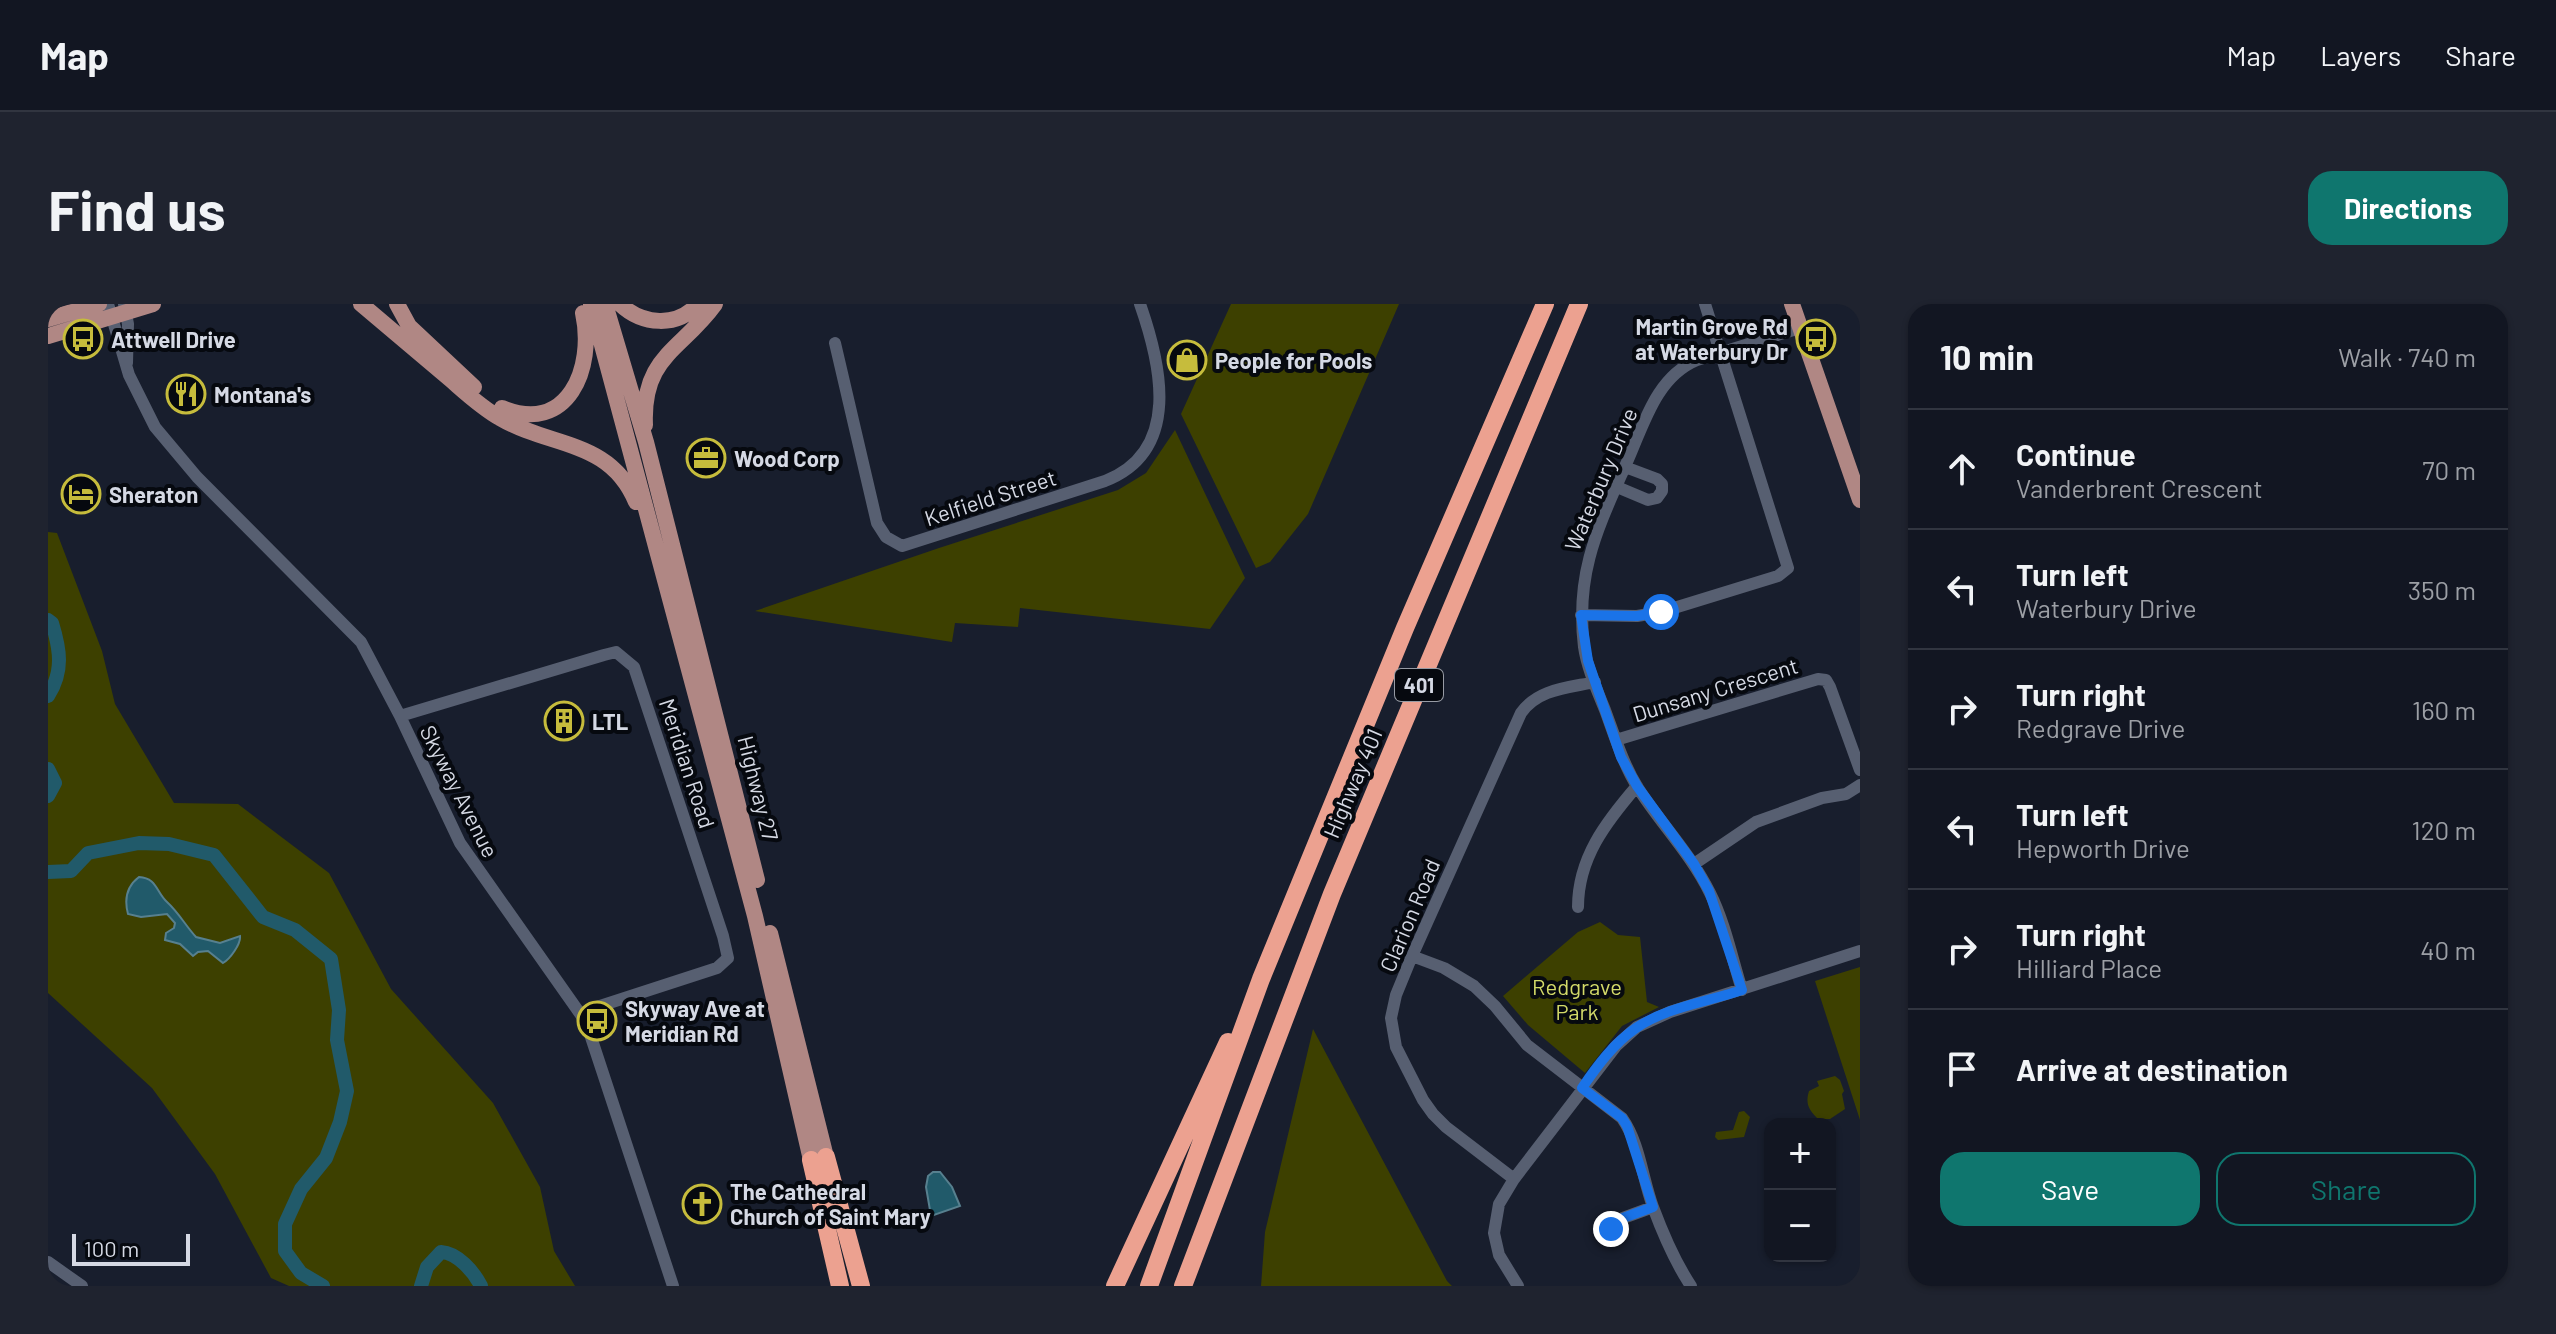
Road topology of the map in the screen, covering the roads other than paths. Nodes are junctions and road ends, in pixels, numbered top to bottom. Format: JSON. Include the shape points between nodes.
{"nodes":[{"id":1,"x":99,"y":304,"type":"edge"},
{"id":2,"x":153,"y":304,"type":"edge"},
{"id":3,"x":361,"y":304,"type":"edge"},
{"id":4,"x":397,"y":304,"type":"edge"},
{"id":5,"x":581,"y":304,"type":"edge"},
{"id":6,"x":591,"y":304,"type":"edge"},
{"id":7,"x":605,"y":304,"type":"edge"},
{"id":8,"x":620,"y":304,"type":"edge"},
{"id":9,"x":698,"y":304,"type":"edge"},
{"id":10,"x":715,"y":304,"type":"edge"},
{"id":11,"x":1140,"y":304,"type":"edge"},
{"id":12,"x":1534,"y":304,"type":"edge"},
{"id":13,"x":1545,"y":304,"type":"edge"},
{"id":14,"x":1579,"y":304,"type":"edge"},
{"id":15,"x":1705,"y":304,"type":"edge"},
{"id":16,"x":1792,"y":304,"type":"edge"},
{"id":17,"x":117,"y":309,"type":"edge"},
{"id":18,"x":48,"y":319,"type":"edge"},
{"id":19,"x":1800,"y":328,"type":"junction"},
{"id":20,"x":48,"y":336,"type":"edge"},
{"id":21,"x":835,"y":343,"type":"dead end"},
{"id":22,"x":1721,"y":354,"type":"junction"},
{"id":23,"x":1494,"y":422,"type":"junction"},
{"id":24,"x":646,"y":442,"type":"junction"},
{"id":25,"x":1625,"y":467,"type":"junction"},
{"id":26,"x":1856,"y":478,"type":"edge"},
{"id":27,"x":1617,"y":487,"type":"junction"},
{"id":28,"x":1860,"y":500,"type":"edge"},
{"id":29,"x":654,"y":536,"type":"junction"},
{"id":30,"x":1581,"y":615,"type":"junction"},
{"id":31,"x":1595,"y":682,"type":"junction"},
{"id":32,"x":400,"y":716,"type":"junction"},
{"id":33,"x":1616,"y":740,"type":"junction"},
{"id":34,"x":1860,"y":770,"type":"edge"},
{"id":35,"x":1860,"y":785,"type":"edge"},
{"id":36,"x":1637,"y":786,"type":"junction"},
{"id":37,"x":1694,"y":864,"type":"junction"},
{"id":38,"x":1578,"y":907,"type":"dead end"},
{"id":39,"x":1860,"y":951,"type":"edge"},
{"id":40,"x":1412,"y":956,"type":"junction"},
{"id":41,"x":1261,"y":979,"type":"junction"},
{"id":42,"x":1742,"y":990,"type":"junction"},
{"id":43,"x":581,"y":1015,"type":"junction"},
{"id":44,"x":1582,"y":1088,"type":"junction"},
{"id":45,"x":818,"y":1158,"type":"junction"},
{"id":46,"x":1514,"y":1179,"type":"junction"},
{"id":47,"x":1653,"y":1207,"type":"junction"},
{"id":48,"x":1611,"y":1229,"type":"dead end"},
{"id":49,"x":48,"y":1262,"type":"edge"},
{"id":50,"x":82,"y":1286,"type":"edge"},
{"id":51,"x":673,"y":1286,"type":"edge"},
{"id":52,"x":840,"y":1286,"type":"edge"},
{"id":53,"x":861,"y":1286,"type":"edge"},
{"id":54,"x":1115,"y":1286,"type":"edge"},
{"id":55,"x":1149,"y":1286,"type":"edge"},
{"id":56,"x":1183,"y":1286,"type":"edge"},
{"id":57,"x":1518,"y":1286,"type":"edge"},
{"id":58,"x":1691,"y":1286,"type":"edge"}],
"edges":[{"from":1,"to":18,"type":"main road"},
{"from":2,"to":17,"type":"main road"},
{"from":3,"to":29,"type":"main road","via":[[500,418],[589,451],[611,465],[629,486]]},
{"from":4,"to":5,"type":"main road","via":[[409,326],[486,398],[519,415],[534,415],[561,404],[577,383],[587,332]]},
{"from":6,"to":29,"type":"main road","name":"Highway 27"},
{"from":7,"to":24,"type":"main road","name":"Highway 27"},
{"from":8,"to":9,"type":"main road","via":[[643,320],[663,321],[682,318]]},
{"from":10,"to":24,"type":"main road","via":[[654,370]]},
{"from":11,"to":21,"type":"street","name":"Kelfield Street","via":[[1161,397],[1150,439],[1130,467],[1105,481],[902,546],[886,537],[877,523]]},
{"from":12,"to":23,"type":"highway"},
{"from":13,"to":23,"type":"highway","name":"Highway 401","number":"401"},
{"from":14,"to":56,"type":"highway","name":"Highway 401","number":"401","via":[[1332,894]]},
{"from":15,"to":22,"type":"street"},
{"from":16,"to":19,"type":"main road"},
{"from":17,"to":20,"type":"main road"},
{"from":17,"to":32,"type":"street","name":"Skyway Avenue","via":[[127,366],[141,404],[170,446],[361,642]]},
{"from":19,"to":22,"type":"street","name":"Waterbury Drive"},
{"from":19,"to":26,"type":"main road"},
{"from":22,"to":25,"type":"street","name":"Waterbury Drive","via":[[1687,365],[1667,381]]},
{"from":22,"to":30,"type":"street","via":[[1788,568],[1778,576],[1672,610],[1637,616]]},
{"from":23,"to":41,"type":"highway","name":"Highway 401","number":"401"},
{"from":24,"to":45,"type":"main road","name":"Highway 27"},
{"from":25,"to":27,"type":"street","name":"Waterbury Drive"},
{"from":25,"to":27,"type":"street","via":[[1657,479],[1662,491],[1648,500]]},
{"from":26,"to":28,"type":"main road"},
{"from":27,"to":30,"type":"street","name":"Waterbury Drive","via":[[1586,564]]},
{"from":29,"to":45,"type":"main road","name":"Highway 27"},
{"from":30,"to":31,"type":"street","name":"Waterbury Drive"},
{"from":31,"to":33,"type":"street","name":"Waterbury Drive"},
{"from":31,"to":40,"type":"street","name":"Clarion Road","via":[[1546,692],[1528,702]]},
{"from":32,"to":43,"type":"street","name":"Skyway Avenue","via":[[460,843]]},
{"from":32,"to":43,"type":"street","name":"Meridian Road","via":[[616,652],[634,667],[728,958],[717,968]]},
{"from":33,"to":34,"type":"street","name":"Dunsany Crescent","via":[[1818,679],[1830,687]]},
{"from":33,"to":36,"type":"street","name":"Waterbury Drive"},
{"from":35,"to":37,"type":"street","via":[[1756,822]]},
{"from":36,"to":37,"type":"street","name":"Waterbury Drive"},
{"from":36,"to":38,"type":"street","via":[[1599,833],[1578,885]]},
{"from":37,"to":42,"type":"street","name":"Waterbury Drive","via":[[1715,903]]},
{"from":39,"to":42,"type":"street"},
{"from":40,"to":44,"type":"street","via":[[1474,986],[1527,1045]]},
{"from":40,"to":46,"type":"street","name":"Clarion Road","via":[[1391,1018],[1396,1047],[1433,1114]]},
{"from":41,"to":54,"type":"highway"},
{"from":41,"to":55,"type":"highway","name":"Highway 401","number":"401"},
{"from":42,"to":44,"type":"street","via":[[1637,1027]]},
{"from":43,"to":51,"type":"street","name":"Skyway Avenue"},
{"from":44,"to":46,"type":"street"},
{"from":44,"to":47,"type":"street","via":[[1627,1126]]},
{"from":45,"to":52,"type":"highway","name":"Highway 27"},
{"from":45,"to":53,"type":"highway","name":"Highway 27"},
{"from":46,"to":57,"type":"street","via":[[1499,1204],[1494,1233],[1499,1255]]},
{"from":47,"to":48,"type":"street","via":[[1623,1218]]},
{"from":47,"to":58,"type":"street"},
{"from":49,"to":50,"type":"street"}]}
